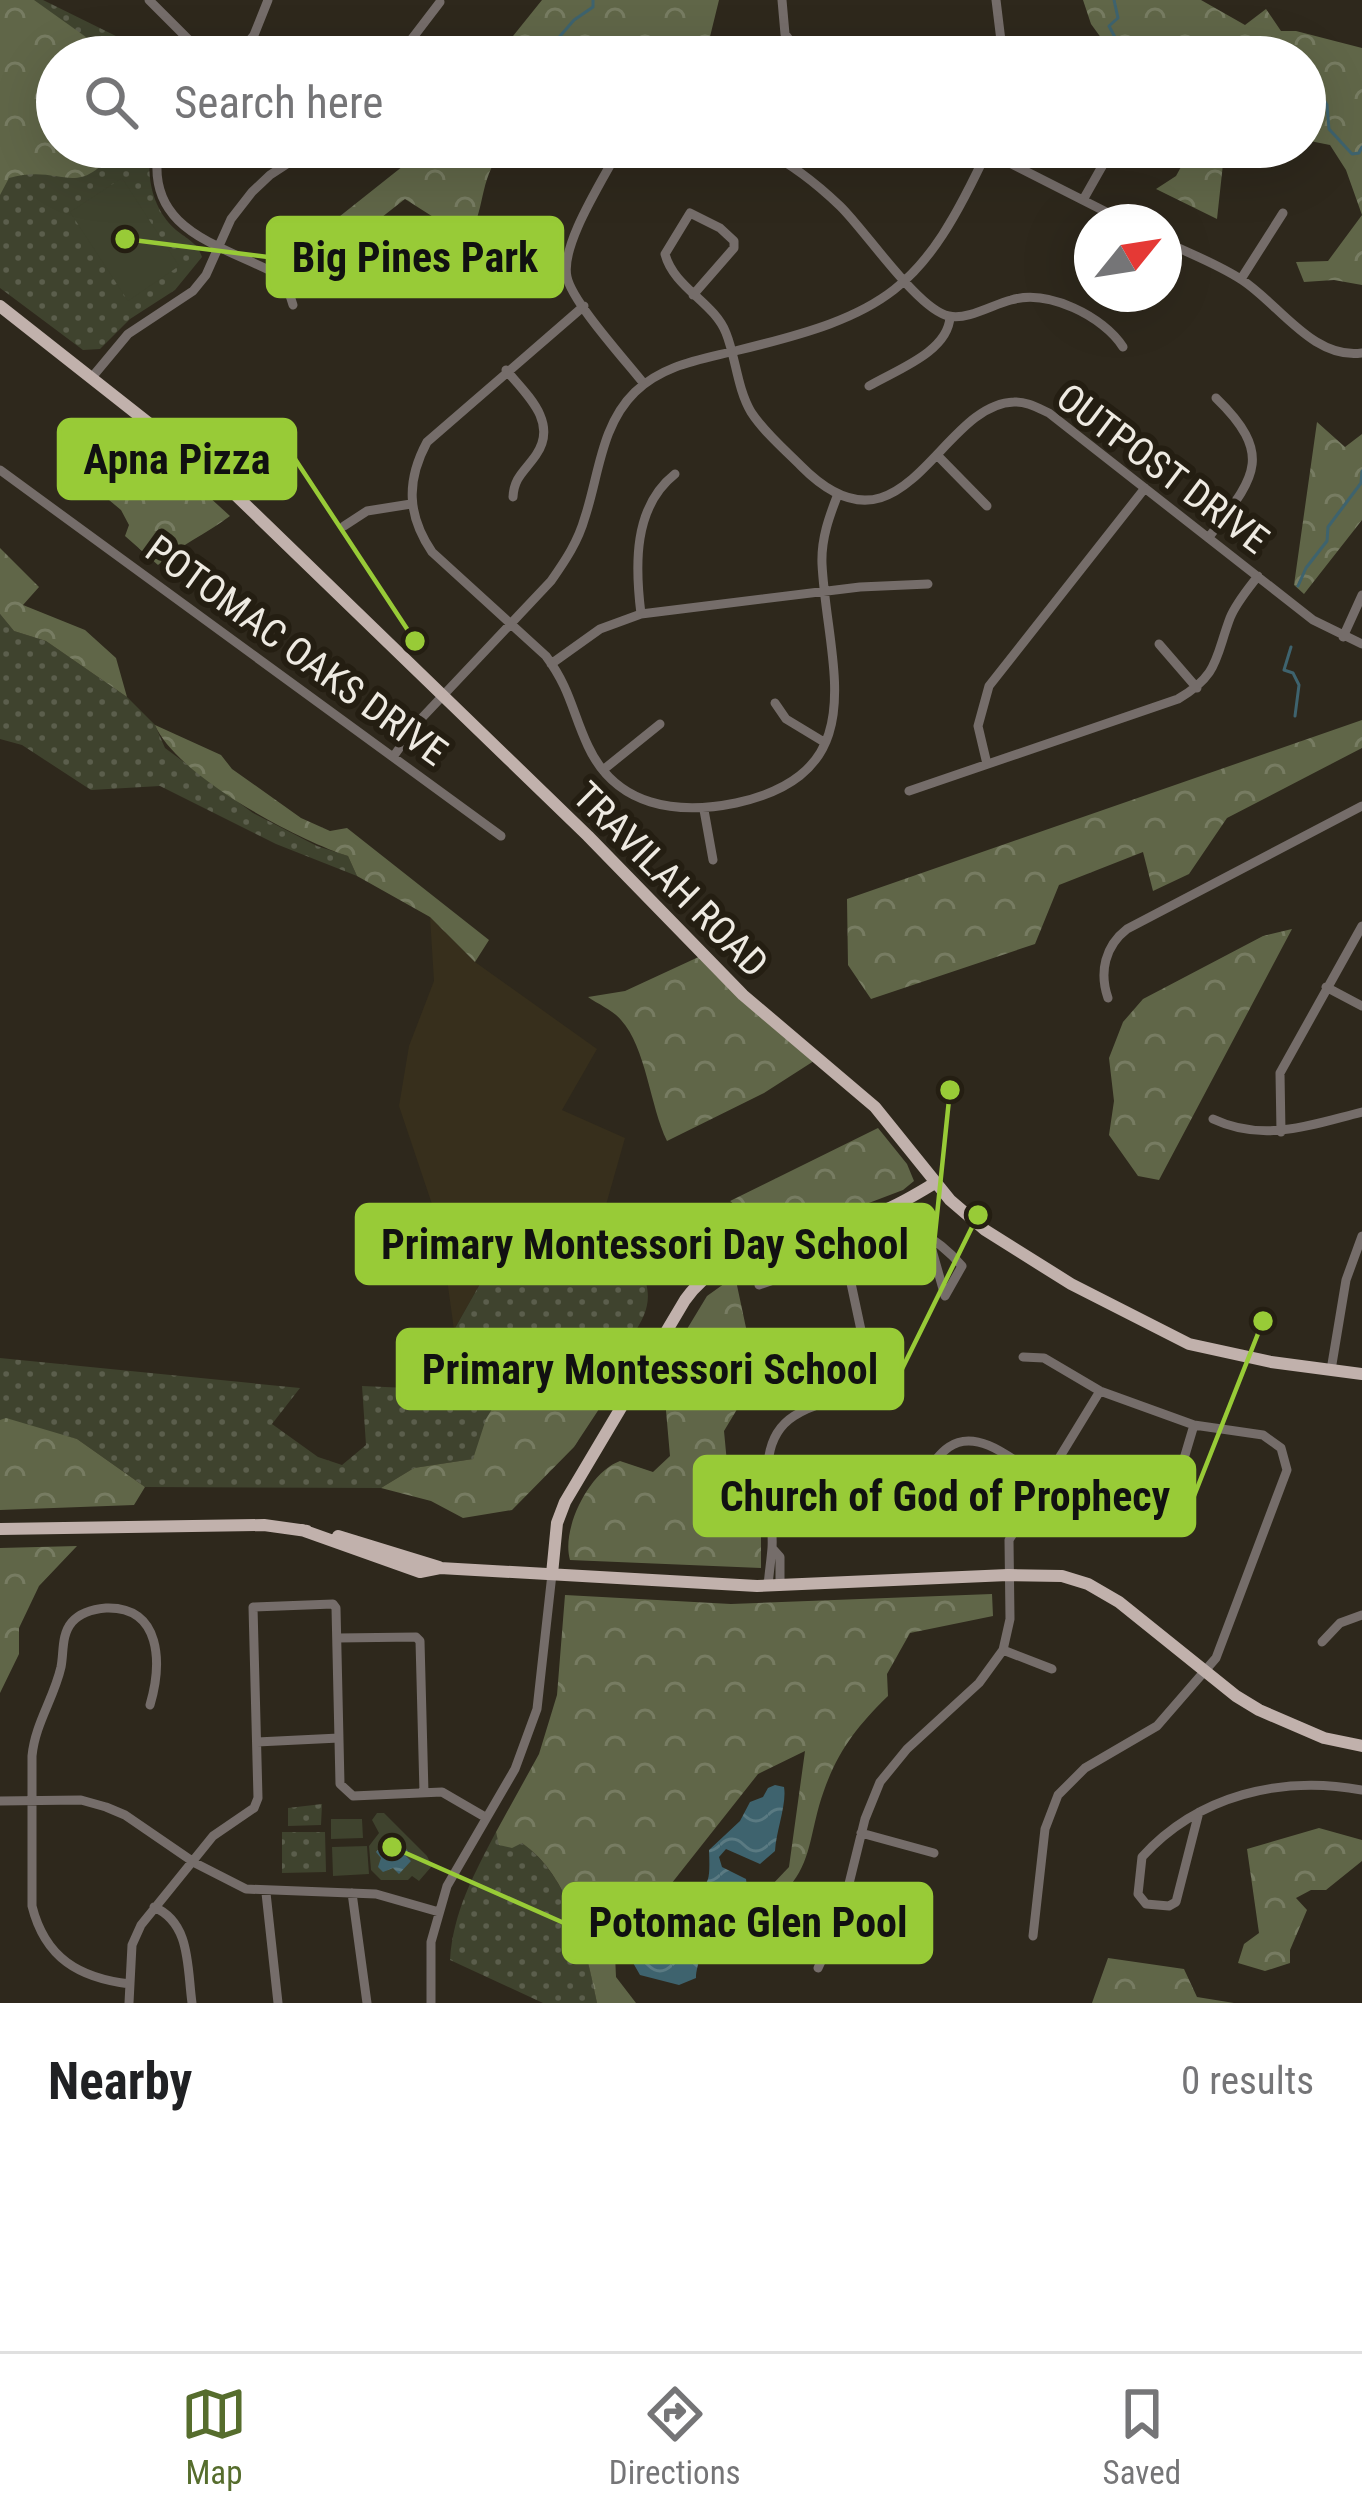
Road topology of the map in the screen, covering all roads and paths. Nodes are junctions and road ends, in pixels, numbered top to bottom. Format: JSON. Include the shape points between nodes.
{"nodes":[{"id":1,"x":149,"y":0,"type":"edge"},
{"id":2,"x":268,"y":0,"type":"edge"},
{"id":3,"x":782,"y":0,"type":"edge"},
{"id":4,"x":997,"y":0,"type":"edge"},
{"id":5,"x":440,"y":2,"type":"edge"},
{"id":6,"x":185,"y":36,"type":"edge"},
{"id":7,"x":253,"y":36,"type":"edge"},
{"id":8,"x":414,"y":36,"type":"edge"},
{"id":9,"x":786,"y":36,"type":"edge"},
{"id":10,"x":1001,"y":36,"type":"edge"},
{"id":11,"x":155,"y":168,"type":"edge"},
{"id":12,"x":281,"y":168,"type":"edge"},
{"id":13,"x":610,"y":168,"type":"edge"},
{"id":14,"x":793,"y":168,"type":"edge"},
{"id":15,"x":976,"y":168,"type":"edge"},
{"id":16,"x":1022,"y":168,"type":"edge"},
{"id":17,"x":1101,"y":168,"type":"edge"},
{"id":18,"x":1083,"y":200,"type":"junction"},
{"id":19,"x":1091,"y":204,"type":"edge"},
{"id":20,"x":1283,"y":213,"type":"dead end"},
{"id":21,"x":220,"y":247,"type":"junction"},
{"id":22,"x":1182,"y":250,"type":"edge"},
{"id":23,"x":1241,"y":279,"type":"junction"},
{"id":24,"x":906,"y":281,"type":"junction"},
{"id":25,"x":693,"y":295,"type":"junction"},
{"id":26,"x":293,"y":305,"type":"dead end"},
{"id":27,"x":0,"y":306,"type":"edge"},
{"id":28,"x":584,"y":306,"type":"junction"},
{"id":29,"x":950,"y":317,"type":"junction"},
{"id":30,"x":1123,"y":347,"type":"dead end"},
{"id":31,"x":733,"y":352,"type":"junction"},
{"id":32,"x":1362,"y":353,"type":"edge"},
{"id":33,"x":506,"y":370,"type":"junction"},
{"id":34,"x":93,"y":376,"type":"junction"},
{"id":35,"x":644,"y":384,"type":"junction"},
{"id":36,"x":868,"y":386,"type":"dead end"},
{"id":37,"x":1216,"y":398,"type":"dead end"},
{"id":38,"x":937,"y":455,"type":"junction"},
{"id":39,"x":0,"y":470,"type":"edge"},
{"id":40,"x":675,"y":474,"type":"dead end"},
{"id":41,"x":1144,"y":488,"type":"junction"},
{"id":42,"x":838,"y":494,"type":"junction"},
{"id":43,"x":513,"y":497,"type":"dead end"},
{"id":44,"x":411,"y":503,"type":"junction"},
{"id":45,"x":987,"y":506,"type":"dead end"},
{"id":46,"x":344,"y":526,"type":"dead end"},
{"id":47,"x":1209,"y":537,"type":"junction"},
{"id":48,"x":1258,"y":576,"type":"junction"},
{"id":49,"x":928,"y":584,"type":"dead end"},
{"id":50,"x":826,"y":592,"type":"junction"},
{"id":51,"x":1362,"y":595,"type":"edge"},
{"id":52,"x":641,"y":614,"type":"junction"},
{"id":53,"x":511,"y":625,"type":"junction"},
{"id":54,"x":1343,"y":637,"type":"junction"},
{"id":55,"x":1160,"y":644,"type":"dead end"},
{"id":56,"x":1362,"y":644,"type":"edge"},
{"id":57,"x":551,"y":664,"type":"junction"},
{"id":58,"x":1197,"y":688,"type":"junction"},
{"id":59,"x":444,"y":698,"type":"junction"},
{"id":60,"x":775,"y":703,"type":"dead end"},
{"id":61,"x":660,"y":724,"type":"dead end"},
{"id":62,"x":824,"y":742,"type":"junction"},
{"id":63,"x":393,"y":757,"type":"junction"},
{"id":64,"x":987,"y":764,"type":"junction"},
{"id":65,"x":603,"y":770,"type":"junction"},
{"id":66,"x":909,"y":791,"type":"dead end"},
{"id":67,"x":1362,"y":806,"type":"edge"},
{"id":68,"x":704,"y":810,"type":"junction"},
{"id":69,"x":501,"y":836,"type":"dead end"},
{"id":70,"x":713,"y":860,"type":"dead end"},
{"id":71,"x":1362,"y":926,"type":"edge"},
{"id":72,"x":1326,"y":988,"type":"junction"},
{"id":73,"x":1108,"y":998,"type":"dead end"},
{"id":74,"x":1362,"y":1006,"type":"edge"},
{"id":75,"x":1362,"y":1112,"type":"edge"},
{"id":76,"x":1213,"y":1119,"type":"dead end"},
{"id":77,"x":1281,"y":1132,"type":"junction"},
{"id":78,"x":935,"y":1183,"type":"junction"},
{"id":79,"x":928,"y":1236,"type":"junction"},
{"id":80,"x":1362,"y":1236,"type":"edge"},
{"id":81,"x":845,"y":1256,"type":"junction"},
{"id":82,"x":759,"y":1285,"type":"dead end"},
{"id":83,"x":1023,"y":1358,"type":"dead end"},
{"id":84,"x":1330,"y":1370,"type":"junction"},
{"id":85,"x":1362,"y":1374,"type":"edge"},
{"id":86,"x":1100,"y":1391,"type":"junction"},
{"id":87,"x":1194,"y":1425,"type":"junction"},
{"id":88,"x":1045,"y":1481,"type":"junction"},
{"id":89,"x":1177,"y":1482,"type":"dead end"},
{"id":90,"x":918,"y":1484,"type":"dead end"},
{"id":91,"x":0,"y":1529,"type":"edge"},
{"id":92,"x":552,"y":1574,"type":"junction"},
{"id":93,"x":1008,"y":1574,"type":"junction"},
{"id":94,"x":774,"y":1586,"type":"junction"},
{"id":95,"x":1362,"y":1615,"type":"edge"},
{"id":96,"x":338,"y":1637,"type":"junction"},
{"id":97,"x":1322,"y":1642,"type":"dead end"},
{"id":98,"x":1003,"y":1650,"type":"junction"},
{"id":99,"x":1052,"y":1669,"type":"dead end"},
{"id":100,"x":1205,"y":1672,"type":"junction"},
{"id":101,"x":150,"y":1706,"type":"dead end"},
{"id":102,"x":339,"y":1738,"type":"junction"},
{"id":103,"x":257,"y":1742,"type":"junction"},
{"id":104,"x":1362,"y":1746,"type":"edge"},
{"id":105,"x":1362,"y":1790,"type":"edge"},
{"id":106,"x":424,"y":1793,"type":"junction"},
{"id":107,"x":32,"y":1800,"type":"junction"},
{"id":108,"x":0,"y":1801,"type":"edge"},
{"id":109,"x":1199,"y":1812,"type":"junction"},
{"id":110,"x":485,"y":1816,"type":"junction"},
{"id":111,"x":861,"y":1833,"type":"junction"},
{"id":112,"x":934,"y":1852,"type":"dead end"},
{"id":113,"x":194,"y":1863,"type":"junction"},
{"id":114,"x":352,"y":1892,"type":"junction"},
{"id":115,"x":266,"y":1893,"type":"junction"},
{"id":116,"x":154,"y":1907,"type":"junction"},
{"id":117,"x":439,"y":1912,"type":"junction"},
{"id":118,"x":840,"y":1920,"type":"junction"},
{"id":119,"x":1033,"y":1936,"type":"dead end"},
{"id":120,"x":904,"y":1954,"type":"dead end"},
{"id":121,"x":818,"y":1968,"type":"dead end"},
{"id":122,"x":130,"y":1984,"type":"junction"},
{"id":123,"x":129,"y":2003,"type":"edge"},
{"id":124,"x":192,"y":2003,"type":"edge"},
{"id":125,"x":278,"y":2003,"type":"edge"},
{"id":126,"x":367,"y":2003,"type":"edge"},
{"id":127,"x":431,"y":2003,"type":"edge"}],
"edges":[{"from":1,"to":6,"type":"street"},
{"from":2,"to":7,"type":"street"},
{"from":3,"to":9,"type":"street"},
{"from":4,"to":10,"type":"street"},
{"from":5,"to":8,"type":"street"},
{"from":11,"to":21,"type":"street","via":[[172,217]]},
{"from":12,"to":21,"type":"street","via":[[252,192]]},
{"from":13,"to":28,"type":"street","via":[[567,256],[566,276]]},
{"from":14,"to":24,"type":"street","via":[[843,208]]},
{"from":15,"to":24,"type":"street","via":[[947,232]]},
{"from":16,"to":18,"type":"street"},
{"from":17,"to":18,"type":"street"},
{"from":18,"to":19,"type":"street"},
{"from":20,"to":23,"type":"street"},
{"from":21,"to":26,"type":"street","via":[[277,274]]},
{"from":21,"to":34,"type":"street","via":[[193,291],[128,334]]},
{"from":22,"to":23,"type":"street"},
{"from":23,"to":32,"type":"street","via":[[1319,344]]},
{"from":24,"to":29,"type":"street"},
{"from":24,"to":31,"type":"street","via":[[848,319]]},
{"from":25,"to":25,"type":"street","via":[[665,254],[690,213],[734,241]]},
{"from":25,"to":31,"type":"street","via":[[724,327]]},
{"from":27,"to":34,"type":"main road","name":"TRAVILAH ROAD"},
{"from":28,"to":33,"type":"street"},
{"from":28,"to":35,"type":"street"},
{"from":29,"to":30,"type":"street","via":[[1041,297],[1108,327]]},
{"from":29,"to":36,"type":"street","via":[[938,345]]},
{"from":31,"to":35,"type":"street","via":[[673,367]]},
{"from":31,"to":42,"type":"street","via":[[761,426]]},
{"from":33,"to":43,"type":"street","via":[[536,406],[544,433]]},
{"from":33,"to":44,"type":"street","via":[[427,442],[412,472]]},
{"from":34,"to":59,"type":"main road","name":"TRAVILAH ROAD","via":[[217,478]]},
{"from":35,"to":53,"type":"street","via":[[610,428],[568,557]]},
{"from":37,"to":47,"type":"street","via":[[1246,430],[1252,464],[1246,488]]},
{"from":38,"to":41,"type":"street","name":"OUTPOST DRIVE","via":[[982,412],[1014,401],[1049,412]]},
{"from":38,"to":42,"type":"street","name":"OUTPOST DRIVE","via":[[891,493]]},
{"from":38,"to":45,"type":"street"},
{"from":39,"to":63,"type":"street","name":"POTOMAC OAKS DRIVE"},
{"from":40,"to":52,"type":"street","via":[[657,491],[638,545]]},
{"from":41,"to":47,"type":"street","name":"OUTPOST DRIVE"},
{"from":41,"to":64,"type":"street","via":[[989,686],[978,726]]},
{"from":42,"to":50,"type":"street","via":[[823,538]]},
{"from":44,"to":46,"type":"street","via":[[367,511]]},
{"from":44,"to":53,"type":"street","via":[[432,552]]},
{"from":47,"to":48,"type":"street","name":"OUTPOST DRIVE"},
{"from":48,"to":54,"type":"street","name":"OUTPOST DRIVE"},
{"from":48,"to":58,"type":"street"},
{"from":49,"to":50,"type":"street"},
{"from":50,"to":52,"type":"street"},
{"from":50,"to":62,"type":"street","via":[[838,694]]},
{"from":51,"to":54,"type":"street"},
{"from":52,"to":57,"type":"street","via":[[600,629]]},
{"from":53,"to":57,"type":"street"},
{"from":53,"to":59,"type":"street"},
{"from":54,"to":56,"type":"street","name":"OUTPOST DRIVE"},
{"from":55,"to":58,"type":"street"},
{"from":57,"to":65,"type":"street"},
{"from":58,"to":64,"type":"street"},
{"from":59,"to":63,"type":"street"},
{"from":59,"to":78,"type":"main road","name":"TRAVILAH ROAD","via":[[743,994],[875,1107]]},
{"from":60,"to":62,"type":"street"},
{"from":61,"to":65,"type":"street"},
{"from":62,"to":68,"type":"street","via":[[781,788]]},
{"from":63,"to":69,"type":"street","name":"POTOMAC OAKS DRIVE"},
{"from":64,"to":66,"type":"street"},
{"from":65,"to":68,"type":"street","via":[[651,804]]},
{"from":67,"to":73,"type":"street","via":[[1127,929],[1106,956]]},
{"from":68,"to":70,"type":"street"},
{"from":71,"to":72,"type":"street"},
{"from":72,"to":74,"type":"street"},
{"from":72,"to":77,"type":"street","via":[[1280,1073]]},
{"from":75,"to":77,"type":"street"},
{"from":76,"to":77,"type":"street","via":[[1243,1131]]},
{"from":78,"to":84,"type":"main road","name":"TRAVILAH ROAD","via":[[985,1230],[1155,1330],[1212,1351]]},
{"from":78,"to":92,"type":"main road","via":[[875,1215],[706,1274],[566,1502]]},
{"from":79,"to":79,"type":"street","via":[[939,1276],[945,1295],[962,1266]]},
{"from":79,"to":81,"type":"street","via":[[918,1230]]},
{"from":80,"to":84,"type":"street"},
{"from":81,"to":82,"type":"street"},
{"from":81,"to":94,"type":"street","via":[[874,1390],[797,1414],[780,1431],[767,1458],[772,1548],[780,1558]]},
{"from":83,"to":86,"type":"street","via":[[1044,1358]]},
{"from":84,"to":85,"type":"main road","name":"TRAVILAH ROAD"},
{"from":86,"to":87,"type":"street"},
{"from":86,"to":88,"type":"street"},
{"from":87,"to":89,"type":"street"},
{"from":87,"to":100,"type":"street","via":[[1263,1436],[1281,1448],[1287,1470],[1222,1648]]},
{"from":88,"to":90,"type":"street","via":[[967,1441],[947,1448]]},
{"from":88,"to":93,"type":"street","via":[[1009,1540]]},
{"from":91,"to":92,"type":"main road","via":[[264,1525],[302,1530],[420,1572]]},
{"from":92,"to":94,"type":"main road"},
{"from":92,"to":110,"type":"street","via":[[537,1709],[515,1768]]},
{"from":93,"to":94,"type":"main road"},
{"from":93,"to":98,"type":"street"},
{"from":93,"to":100,"type":"main road","via":[[1088,1584]]},
{"from":95,"to":97,"type":"street"},
{"from":96,"to":102,"type":"street"},
{"from":96,"to":103,"type":"street","via":[[333,1604],[253,1606]]},
{"from":96,"to":106,"type":"street","via":[[420,1641]]},
{"from":98,"to":99,"type":"street"},
{"from":98,"to":111,"type":"street","via":[[888,1770]]},
{"from":100,"to":104,"type":"main road","via":[[1289,1725]]},
{"from":100,"to":119,"type":"street","via":[[1157,1726],[1085,1768],[1058,1795]]},
{"from":101,"to":107,"type":"street","via":[[155,1639],[148,1625],[121,1608],[71,1622],[33,1740]]},
{"from":102,"to":103,"type":"street"},
{"from":102,"to":106,"type":"street","via":[[344,1791]]},
{"from":103,"to":113,"type":"street","via":[[256,1804],[213,1836]]},
{"from":105,"to":109,"type":"street","via":[[1304,1784],[1238,1795]]},
{"from":106,"to":110,"type":"street","via":[[451,1795]]},
{"from":107,"to":108,"type":"street"},
{"from":107,"to":113,"type":"street","via":[[106,1807]]},
{"from":107,"to":122,"type":"street","via":[[32,1906],[45,1942],[81,1974]]},
{"from":109,"to":109,"type":"street","via":[[1142,1857],[1138,1894],[1146,1904],[1176,1902]]},
{"from":110,"to":117,"type":"street"},
{"from":111,"to":112,"type":"street"},
{"from":111,"to":118,"type":"street"},
{"from":113,"to":115,"type":"street"},
{"from":113,"to":116,"type":"street"},
{"from":114,"to":115,"type":"street"},
{"from":114,"to":117,"type":"street"},
{"from":114,"to":126,"type":"street"},
{"from":115,"to":125,"type":"street"},
{"from":116,"to":122,"type":"street","via":[[132,1945]]},
{"from":116,"to":124,"type":"street","via":[[178,1924]]},
{"from":117,"to":127,"type":"street"},
{"from":118,"to":120,"type":"street","via":[[871,1928]]},
{"from":118,"to":121,"type":"street"},
{"from":122,"to":123,"type":"street"}]}
